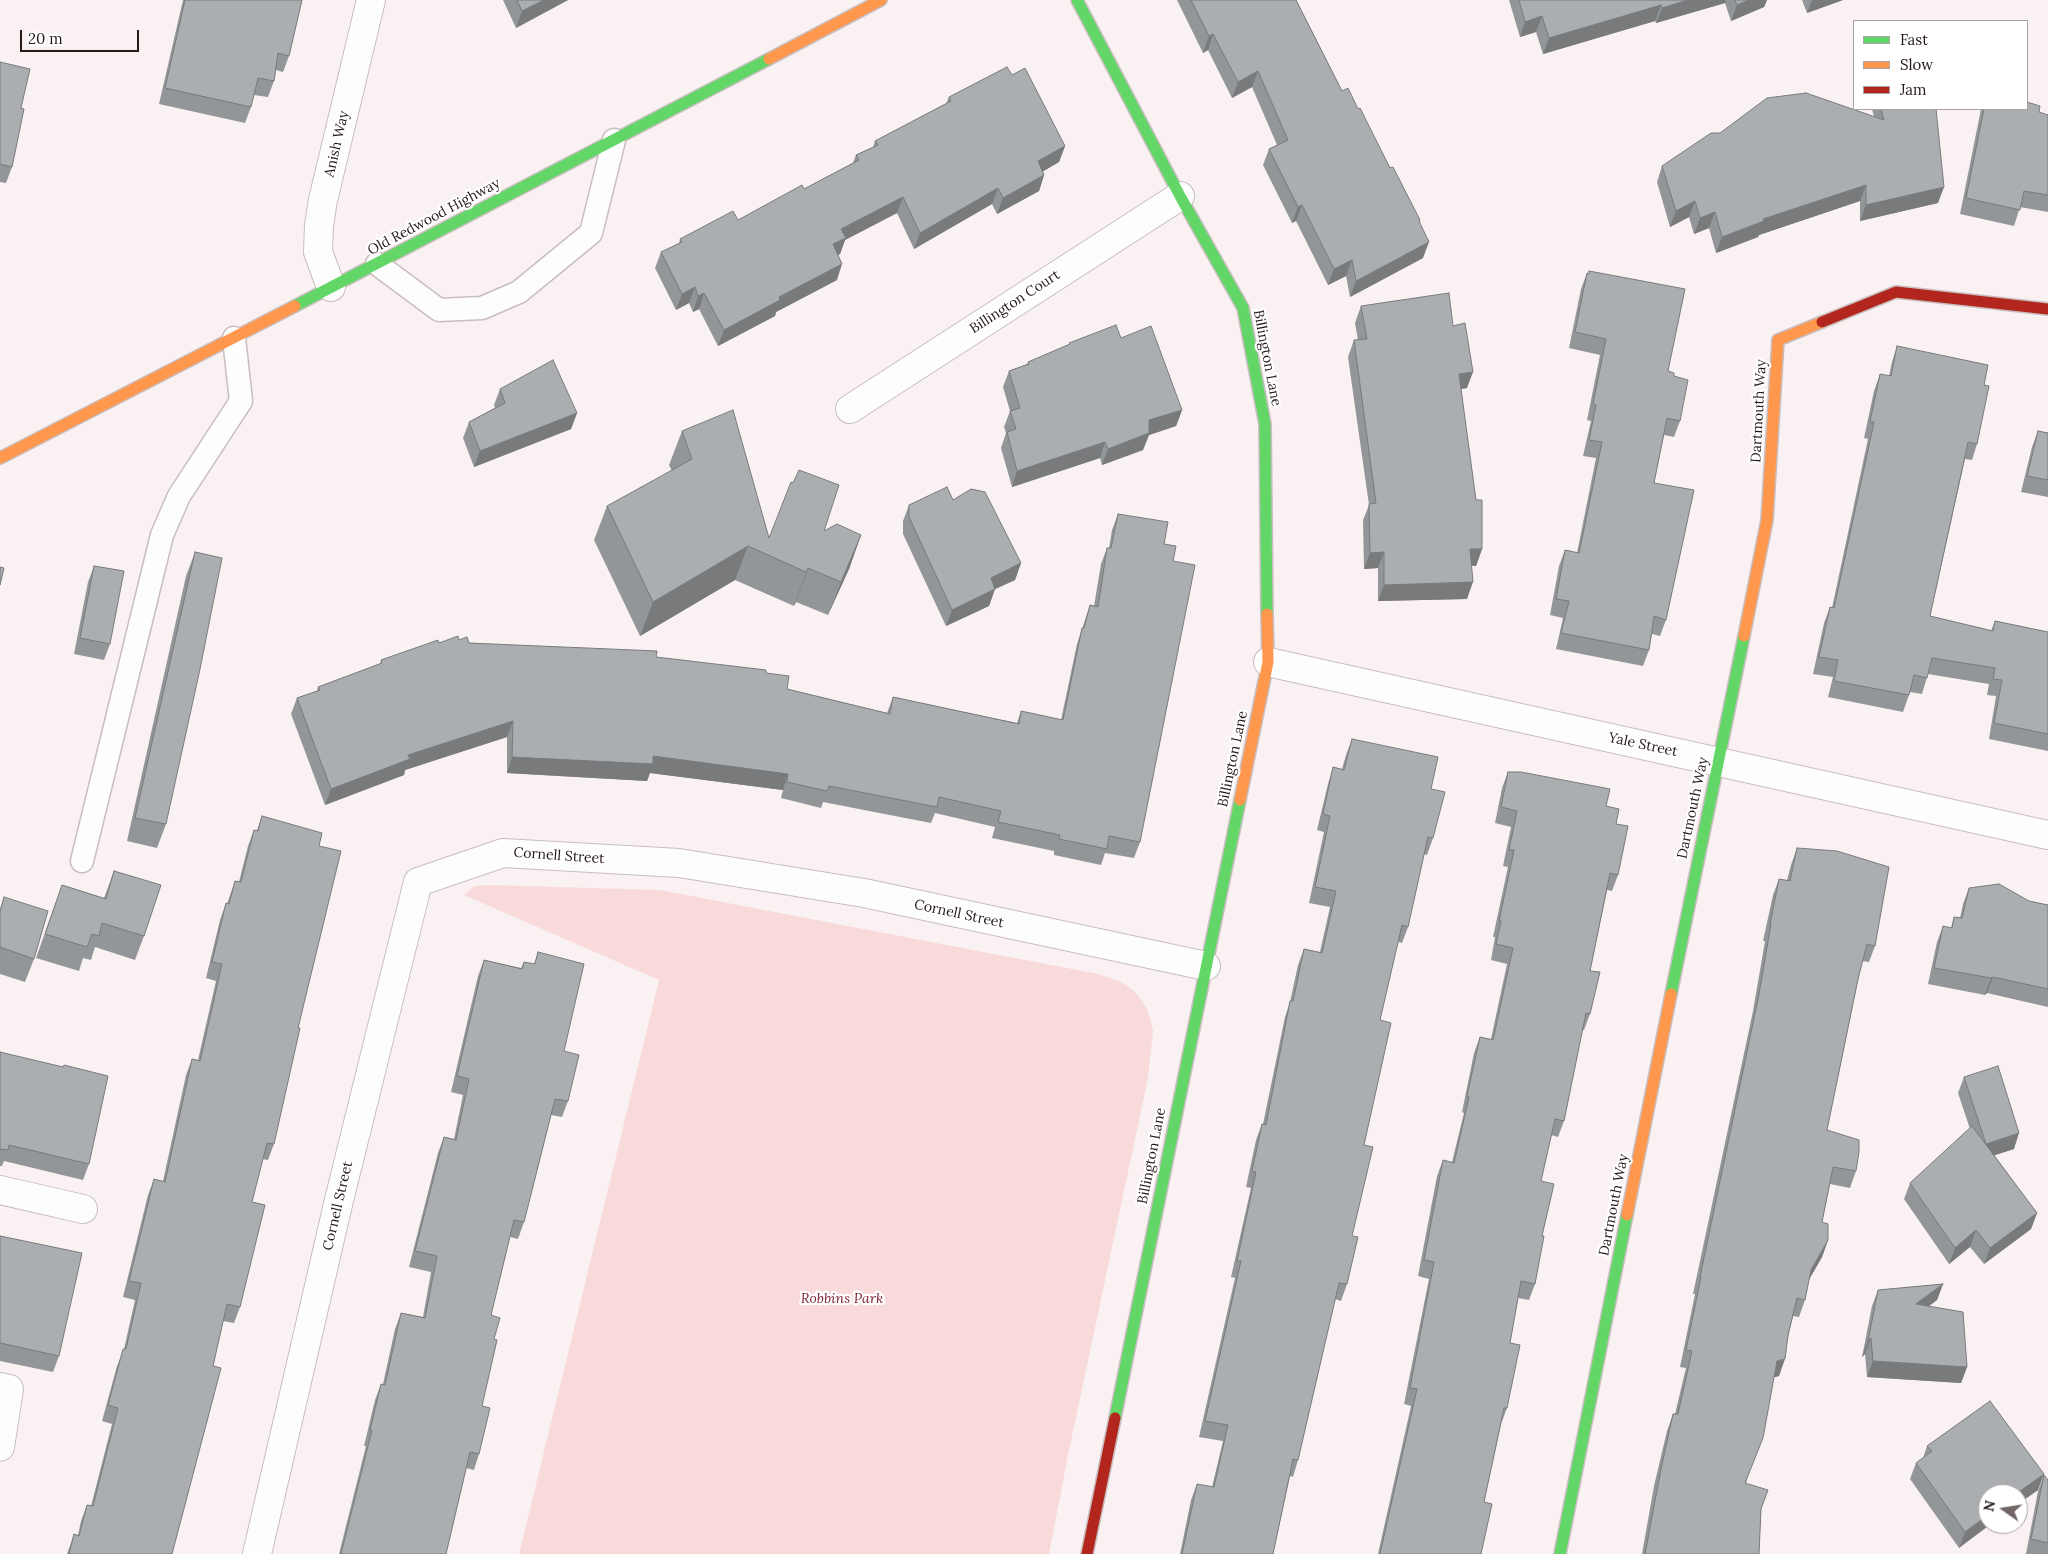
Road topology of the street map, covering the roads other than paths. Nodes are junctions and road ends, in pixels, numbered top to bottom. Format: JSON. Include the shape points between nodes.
{"nodes":[{"id":1,"x":371,"y":0,"type":"edge"},
{"id":2,"x":881,"y":0,"type":"edge"},
{"id":3,"x":1077,"y":0,"type":"edge"},
{"id":4,"x":614,"y":140,"type":"junction"},
{"id":5,"x":1180,"y":196,"type":"junction"},
{"id":6,"x":377,"y":264,"type":"junction"},
{"id":7,"x":332,"y":287,"type":"junction"},
{"id":8,"x":2048,"y":309,"type":"edge"},
{"id":9,"x":234,"y":338,"type":"junction"},
{"id":10,"x":850,"y":409,"type":"dead end"},
{"id":11,"x":0,"y":458,"type":"edge"},
{"id":12,"x":1268,"y":662,"type":"junction"},
{"id":13,"x":1718,"y":762,"type":"junction"},
{"id":14,"x":2048,"y":835,"type":"edge"},
{"id":15,"x":82,"y":861,"type":"dead end"},
{"id":16,"x":1206,"y":966,"type":"junction"},
{"id":17,"x":0,"y":1190,"type":"edge"},
{"id":18,"x":83,"y":1209,"type":"dead end"},
{"id":19,"x":0,"y":1387,"type":"edge"},
{"id":20,"x":0,"y":1447,"type":"edge"},
{"id":21,"x":257,"y":1554,"type":"edge"},
{"id":22,"x":1087,"y":1554,"type":"edge"},
{"id":23,"x":1560,"y":1554,"type":"edge"}],
"edges":[{"from":1,"to":7,"type":"street","name":"Anish Way","via":[[319,225],[318,252]]},
{"from":2,"to":4,"type":"street","name":"Old Redwood Highway"},
{"from":3,"to":5,"type":"street","name":"Billington Lane"},
{"from":4,"to":6,"type":"street","name":"Old Redwood Highway"},
{"from":4,"to":6,"type":"lane","via":[[591,233],[519,292],[482,308],[439,310]]},
{"from":5,"to":10,"type":"street","name":"Billington Court"},
{"from":5,"to":12,"type":"street","name":"Billington Lane","via":[[1243,308],[1265,424]]},
{"from":6,"to":7,"type":"street","name":"Old Redwood Highway"},
{"from":7,"to":9,"type":"street","name":"Old Redwood Highway"},
{"from":8,"to":13,"type":"street","name":"Dartmouth Way","via":[[1896,292],[1778,340],[1767,520]]},
{"from":9,"to":11,"type":"street","name":"Old Redwood Highway"},
{"from":9,"to":15,"type":"lane","via":[[241,402],[180,496],[162,535]]},
{"from":12,"to":13,"type":"street","name":"Yale Street"},
{"from":12,"to":16,"type":"street","name":"Billington Lane"},
{"from":13,"to":14,"type":"street","name":"Yale Street"},
{"from":13,"to":23,"type":"street","name":"Dartmouth Way"},
{"from":16,"to":21,"type":"street","name":"Cornell Street","via":[[864,893],[680,863],[503,852],[418,882],[339,1200]]},
{"from":16,"to":22,"type":"street","name":"Billington Lane"},
{"from":17,"to":18,"type":"street"},
{"from":19,"to":20,"type":"street","via":[[9,1389]]}]}
